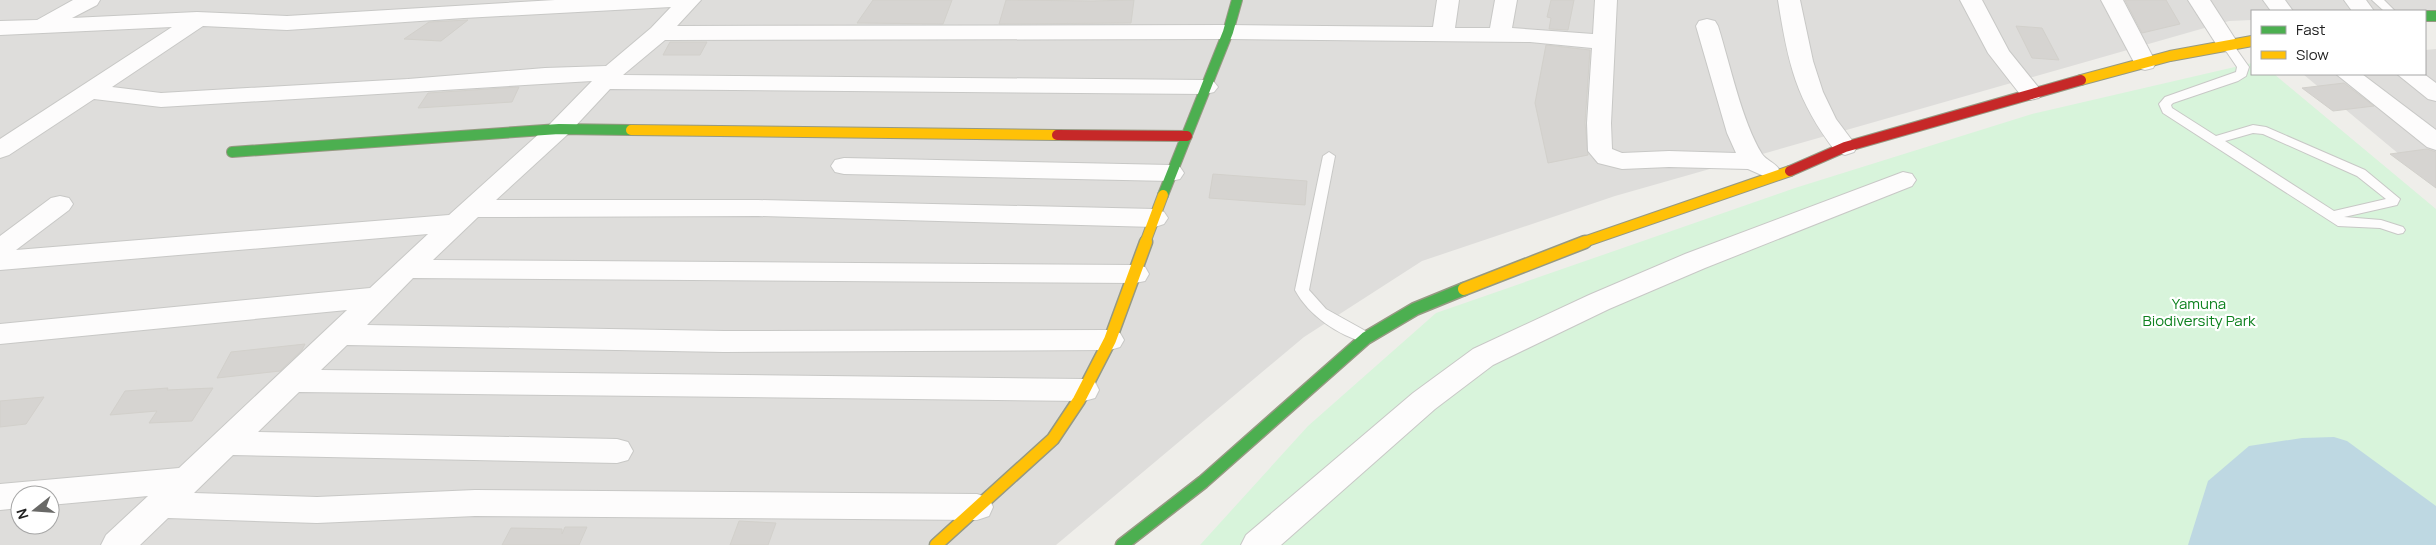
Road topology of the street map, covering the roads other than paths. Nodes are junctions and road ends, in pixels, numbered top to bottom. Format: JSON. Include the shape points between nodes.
{"nodes":[{"id":1,"x":89,"y":0,"type":"edge"},
{"id":2,"x":263,"y":0,"type":"edge"},
{"id":3,"x":689,"y":0,"type":"edge"},
{"id":4,"x":1237,"y":0,"type":"edge"},
{"id":5,"x":1448,"y":0,"type":"edge"},
{"id":6,"x":1506,"y":0,"type":"edge"},
{"id":7,"x":1606,"y":0,"type":"edge"},
{"id":8,"x":1789,"y":0,"type":"edge"},
{"id":9,"x":1971,"y":0,"type":"edge"},
{"id":10,"x":2112,"y":0,"type":"edge"},
{"id":11,"x":2199,"y":0,"type":"edge"},
{"id":12,"x":2377,"y":0,"type":"edge"},
{"id":13,"x":2389,"y":10,"type":"edge"},
{"id":14,"x":197,"y":19,"type":"junction"},
{"id":15,"x":232,"y":20,"type":"junction"},
{"id":16,"x":1707,"y":26,"type":"dead end"},
{"id":17,"x":38,"y":27,"type":"junction"},
{"id":18,"x":0,"y":28,"type":"edge"},
{"id":19,"x":1228,"y":32,"type":"junction"},
{"id":20,"x":659,"y":33,"type":"junction"},
{"id":21,"x":1443,"y":34,"type":"junction"},
{"id":22,"x":1500,"y":35,"type":"junction"},
{"id":23,"x":2251,"y":41,"type":"edge"},
{"id":24,"x":1604,"y":42,"type":"junction"},
{"id":25,"x":2228,"y":45,"type":"junction"},
{"id":26,"x":0,"y":47,"type":"edge"},
{"id":27,"x":2145,"y":63,"type":"junction"},
{"id":28,"x":2349,"y":75,"type":"edge"},
{"id":29,"x":2409,"y":75,"type":"edge"},
{"id":30,"x":608,"y":77,"type":"junction"},
{"id":31,"x":1206,"y":87,"type":"junction"},
{"id":32,"x":88,"y":92,"type":"junction"},
{"id":33,"x":2031,"y":92,"type":"junction"},
{"id":34,"x":2436,"y":94,"type":"edge"},
{"id":35,"x":559,"y":129,"type":"junction"},
{"id":36,"x":1187,"y":136,"type":"junction"},
{"id":37,"x":2213,"y":141,"type":"junction"},
{"id":38,"x":2436,"y":142,"type":"edge"},
{"id":39,"x":1844,"y":147,"type":"junction"},
{"id":40,"x":0,"y":150,"type":"edge"},
{"id":41,"x":232,"y":152,"type":"dead end"},
{"id":42,"x":1330,"y":156,"type":"dead end"},
{"id":43,"x":1752,"y":161,"type":"junction"},
{"id":44,"x":844,"y":166,"type":"dead end"},
{"id":45,"x":1171,"y":173,"type":"junction"},
{"id":46,"x":1776,"y":175,"type":"junction"},
{"id":47,"x":1903,"y":180,"type":"dead end"},
{"id":48,"x":60,"y":204,"type":"dead end"},
{"id":49,"x":465,"y":216,"type":"junction"},
{"id":50,"x":2332,"y":216,"type":"junction"},
{"id":51,"x":1155,"y":218,"type":"junction"},
{"id":52,"x":2398,"y":230,"type":"dead end"},
{"id":53,"x":0,"y":249,"type":"edge"},
{"id":54,"x":0,"y":261,"type":"edge"},
{"id":55,"x":406,"y":269,"type":"junction"},
{"id":56,"x":1135,"y":274,"type":"junction"},
{"id":57,"x":377,"y":298,"type":"junction"},
{"id":58,"x":0,"y":334,"type":"edge"},
{"id":59,"x":339,"y":334,"type":"junction"},
{"id":60,"x":1366,"y":338,"type":"junction"},
{"id":61,"x":1110,"y":340,"type":"junction"},
{"id":62,"x":292,"y":381,"type":"junction"},
{"id":63,"x":1084,"y":390,"type":"junction"},
{"id":64,"x":227,"y":443,"type":"junction"},
{"id":65,"x":617,"y":451,"type":"dead end"},
{"id":66,"x":187,"y":480,"type":"junction"},
{"id":67,"x":0,"y":496,"type":"edge"},
{"id":68,"x":161,"y":505,"type":"junction"},
{"id":69,"x":977,"y":507,"type":"junction"},
{"id":70,"x":118,"y":545,"type":"edge"},
{"id":71,"x":936,"y":545,"type":"edge"},
{"id":72,"x":1122,"y":545,"type":"edge"},
{"id":73,"x":1258,"y":545,"type":"edge"}],
"edges":[{"from":1,"to":17,"type":"street"},
{"from":2,"to":15,"type":"street"},
{"from":3,"to":15,"type":"street","via":[[287,23]]},
{"from":3,"to":20,"type":"street"},
{"from":4,"to":19,"type":"street"},
{"from":5,"to":21,"type":"street"},
{"from":6,"to":22,"type":"street"},
{"from":7,"to":24,"type":"street"},
{"from":8,"to":39,"type":"street","via":[[1809,85],[1822,118]]},
{"from":9,"to":33,"type":"street","via":[[1999,53]]},
{"from":10,"to":27,"type":"street"},
{"from":11,"to":25,"type":"street"},
{"from":12,"to":13,"type":"lane"},
{"from":14,"to":15,"type":"street"},
{"from":14,"to":17,"type":"street"},
{"from":14,"to":32,"type":"street"},
{"from":16,"to":43,"type":"street","via":[[1739,134]]},
{"from":17,"to":18,"type":"street"},
{"from":17,"to":26,"type":"street"},
{"from":19,"to":20,"type":"street"},
{"from":19,"to":21,"type":"street"},
{"from":19,"to":31,"type":"street"},
{"from":20,"to":30,"type":"street"},
{"from":21,"to":22,"type":"street"},
{"from":22,"to":24,"type":"street"},
{"from":23,"to":25,"type":"street"},
{"from":24,"to":43,"type":"street","via":[[1599,123],[1600,151],[1607,158],[1622,161]]},
{"from":25,"to":27,"type":"street"},
{"from":25,"to":37,"type":"lane","via":[[2243,68],[2242,74],[2165,104],[2174,116]]},
{"from":27,"to":33,"type":"street"},
{"from":28,"to":38,"type":"street"},
{"from":29,"to":34,"type":"street"},
{"from":30,"to":31,"type":"street"},
{"from":30,"to":32,"type":"street","via":[[545,75],[161,100]]},
{"from":30,"to":35,"type":"street"},
{"from":31,"to":36,"type":"street"},
{"from":32,"to":40,"type":"street"},
{"from":33,"to":39,"type":"street"},
{"from":35,"to":36,"type":"street"},
{"from":35,"to":41,"type":"street"},
{"from":35,"to":49,"type":"street"},
{"from":36,"to":45,"type":"street"},
{"from":37,"to":50,"type":"lane"},
{"from":37,"to":50,"type":"lane","via":[[2253,129],[2266,131],[2361,173],[2394,199]]},
{"from":39,"to":46,"type":"street","via":[[1802,167]]},
{"from":42,"to":60,"type":"lane","via":[[1302,290],[1306,300],[1322,313]]},
{"from":43,"to":46,"type":"street"},
{"from":44,"to":45,"type":"street"},
{"from":45,"to":51,"type":"street"},
{"from":46,"to":60,"type":"street","via":[[1479,281],[1416,309]]},
{"from":47,"to":73,"type":"street","via":[[1695,261],[1599,302],[1483,358],[1424,401]]},
{"from":48,"to":53,"type":"street"},
{"from":49,"to":51,"type":"street","via":[[758,208]]},
{"from":49,"to":54,"type":"street"},
{"from":49,"to":55,"type":"street"},
{"from":50,"to":52,"type":"lane","via":[[2343,223],[2381,224]]},
{"from":51,"to":56,"type":"street"},
{"from":55,"to":56,"type":"street"},
{"from":55,"to":57,"type":"street"},
{"from":56,"to":61,"type":"street"},
{"from":57,"to":58,"type":"street"},
{"from":57,"to":59,"type":"street"},
{"from":59,"to":61,"type":"street","via":[[483,339]]},
{"from":59,"to":62,"type":"street"},
{"from":60,"to":72,"type":"street","via":[[1203,482]]},
{"from":61,"to":63,"type":"street"},
{"from":62,"to":63,"type":"street"},
{"from":62,"to":64,"type":"street"},
{"from":63,"to":69,"type":"street","via":[[1053,439]]},
{"from":64,"to":65,"type":"street"},
{"from":64,"to":66,"type":"street"},
{"from":66,"to":67,"type":"street"},
{"from":66,"to":68,"type":"street"},
{"from":68,"to":69,"type":"street","via":[[317,510],[475,503]]},
{"from":68,"to":70,"type":"street"},
{"from":69,"to":71,"type":"street"}]}
